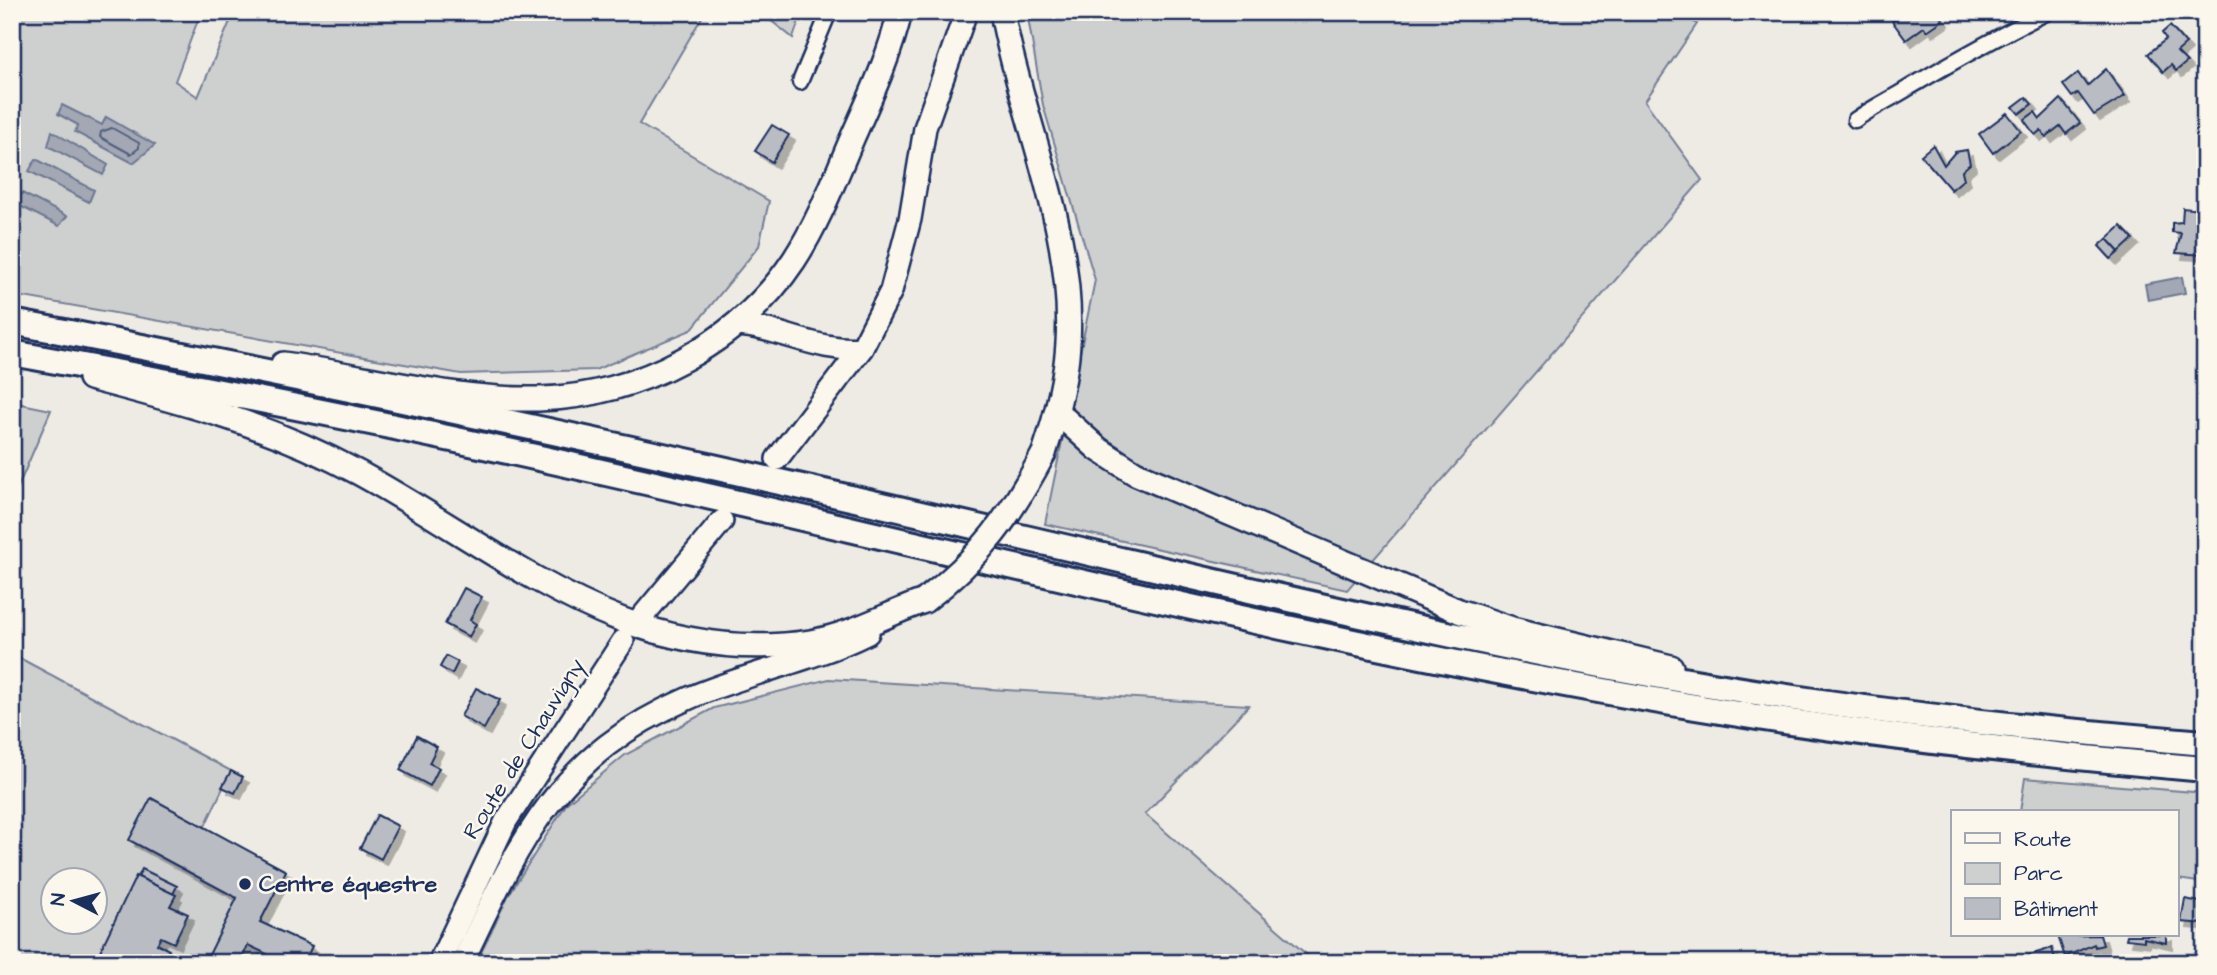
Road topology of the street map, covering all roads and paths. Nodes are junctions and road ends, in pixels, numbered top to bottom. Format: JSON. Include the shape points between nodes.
{"nodes":[{"id":1,"x":829,"y":12,"type":"edge"},
{"id":2,"x":900,"y":12,"type":"edge"},
{"id":3,"x":966,"y":12,"type":"edge"},
{"id":4,"x":1002,"y":12,"type":"edge"},
{"id":5,"x":2048,"y":12,"type":"edge"},
{"id":6,"x":800,"y":82,"type":"dead end"},
{"id":7,"x":1855,"y":120,"type":"dead end"},
{"id":8,"x":12,"y":322,"type":"edge"},
{"id":9,"x":736,"y":325,"type":"junction"},
{"id":10,"x":101,"y":339,"type":"junction"},
{"id":11,"x":862,"y":348,"type":"junction"},
{"id":12,"x":12,"y":355,"type":"edge"},
{"id":13,"x":1057,"y":412,"type":"junction"},
{"id":14,"x":777,"y":459,"type":"dead end"},
{"id":15,"x":722,"y":521,"type":"dead end"},
{"id":16,"x":924,"y":601,"type":"junction"},
{"id":17,"x":642,"y":617,"type":"dead end"},
{"id":18,"x":623,"y":641,"type":"dead end"},
{"id":19,"x":1813,"y":701,"type":"junction"},
{"id":20,"x":2205,"y":743,"type":"edge"},
{"id":21,"x":2205,"y":769,"type":"edge"},
{"id":22,"x":439,"y":963,"type":"edge"},
{"id":23,"x":462,"y":963,"type":"edge"}],
"edges":[{"from":1,"to":6,"type":"street"},
{"from":2,"to":9,"type":"main road","via":[[867,104],[814,223],[794,260]]},
{"from":3,"to":11,"type":"main road","via":[[925,128],[902,258]]},
{"from":4,"to":13,"type":"main road","via":[[1065,275],[1068,343]]},
{"from":5,"to":7,"type":"street","via":[[1993,38]]},
{"from":8,"to":10,"type":"highway"},
{"from":9,"to":10,"type":"main road","via":[[698,352],[650,376],[595,393],[540,399],[480,396]]},
{"from":9,"to":11,"type":"main road","via":[[768,329],[825,347]]},
{"from":10,"to":19,"type":"highway","via":[[602,443],[1418,628]]},
{"from":11,"to":14,"type":"main road"},
{"from":12,"to":16,"type":"main road","via":[[258,426],[359,474],[581,604],[677,639],[716,645],[810,642]]},
{"from":12,"to":21,"type":"highway","via":[[244,395],[438,435],[1382,649],[1730,713],[1925,741]]},
{"from":13,"to":16,"type":"main road","bridge":true,"via":[[1044,453],[1019,500],[986,546]]},
{"from":13,"to":19,"type":"main road","via":[[1098,449],[1135,472],[1459,611],[1512,629]]},
{"from":15,"to":17,"type":"main road"},
{"from":16,"to":23,"type":"main road","name":"Route de Chauvigny","via":[[837,649],[688,698],[634,728],[573,772],[522,842]]},
{"from":18,"to":22,"type":"main road","name":"Route de Chauvigny","via":[[506,821]]},
{"from":19,"to":20,"type":"highway"}]}
